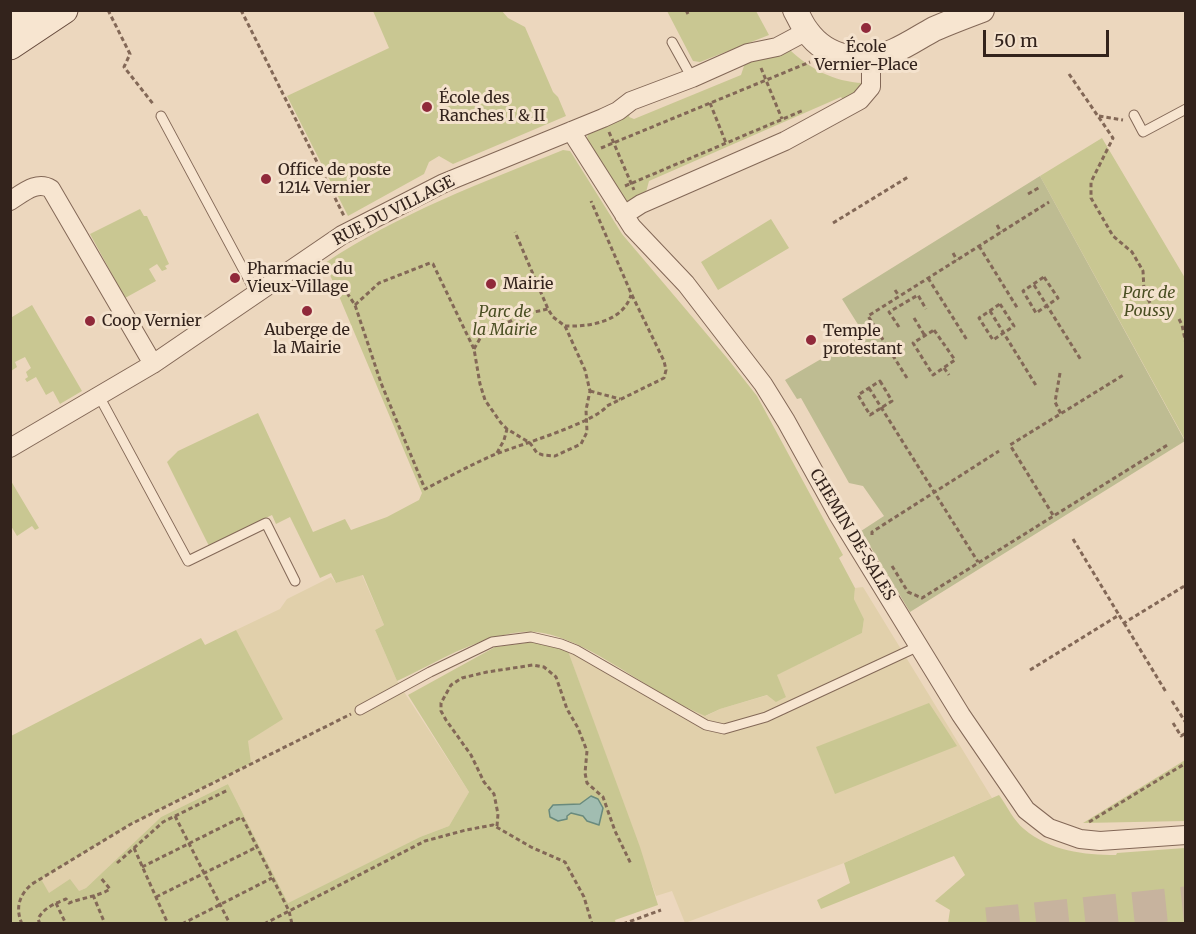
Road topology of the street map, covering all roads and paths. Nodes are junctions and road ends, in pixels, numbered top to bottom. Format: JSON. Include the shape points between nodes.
{"nodes":[{"id":1,"x":30,"y":10,"type":"edge"},
{"id":2,"x":64,"y":10,"type":"edge"},
{"id":3,"x":108,"y":10,"type":"edge"},
{"id":4,"x":241,"y":10,"type":"edge"},
{"id":5,"x":686,"y":10,"type":"edge"},
{"id":6,"x":982,"y":10,"type":"edge"},
{"id":7,"x":689,"y":16,"type":"dead end"},
{"id":8,"x":801,"y":21,"type":"edge"},
{"id":9,"x":10,"y":23,"type":"edge"},
{"id":10,"x":672,"y":42,"type":"dead end"},
{"id":11,"x":10,"y":46,"type":"edge"},
{"id":12,"x":871,"y":59,"type":"junction"},
{"id":13,"x":759,"y":62,"type":"dead end"},
{"id":14,"x":810,"y":62,"type":"dead end"},
{"id":15,"x":1069,"y":74,"type":"dead end"},
{"id":16,"x":692,"y":78,"type":"junction"},
{"id":17,"x":766,"y":81,"type":"junction"},
{"id":18,"x":710,"y":103,"type":"junction"},
{"id":19,"x":154,"y":104,"type":"dead end"},
{"id":20,"x":812,"y":106,"type":"dead end"},
{"id":21,"x":1185,"y":109,"type":"edge"},
{"id":22,"x":1134,"y":115,"type":"joint"},
{"id":23,"x":161,"y":116,"type":"dead end"},
{"id":24,"x":1099,"y":116,"type":"junction"},
{"id":25,"x":782,"y":119,"type":"junction"},
{"id":26,"x":605,"y":122,"type":"dead end"},
{"id":27,"x":571,"y":131,"type":"junction"},
{"id":28,"x":613,"y":143,"type":"junction"},
{"id":29,"x":726,"y":143,"type":"junction"},
{"id":30,"x":594,"y":150,"type":"dead end"},
{"id":31,"x":908,"y":177,"type":"dead end"},
{"id":32,"x":631,"y":183,"type":"junction"},
{"id":33,"x":1040,"y":187,"type":"dead end"},
{"id":34,"x":634,"y":191,"type":"dead end"},
{"id":35,"x":610,"y":193,"type":"junction"},
{"id":36,"x":1028,"y":194,"type":"dead end"},
{"id":37,"x":10,"y":201,"type":"edge"},
{"id":38,"x":591,"y":201,"type":"dead end"},
{"id":39,"x":1048,"y":202,"type":"dead end"},
{"id":40,"x":624,"y":215,"type":"junction"},
{"id":41,"x":833,"y":222,"type":"dead end"},
{"id":42,"x":997,"y":225,"type":"dead end"},
{"id":43,"x":515,"y":232,"type":"dead end"},
{"id":44,"x":1001,"y":232,"type":"junction"},
{"id":45,"x":347,"y":233,"type":"junction"},
{"id":46,"x":979,"y":246,"type":"junction"},
{"id":47,"x":953,"y":253,"type":"dead end"},
{"id":48,"x":957,"y":260,"type":"junction"},
{"id":49,"x":928,"y":278,"type":"junction"},
{"id":50,"x":1033,"y":284,"type":"junction"},
{"id":51,"x":325,"y":290,"type":"dead end"},
{"id":52,"x":895,"y":290,"type":"dead end"},
{"id":53,"x":631,"y":293,"type":"junction"},
{"id":54,"x":257,"y":295,"type":"junction"},
{"id":55,"x":899,"y":296,"type":"junction"},
{"id":56,"x":355,"y":305,"type":"junction"},
{"id":57,"x":1047,"y":306,"type":"junction"},
{"id":58,"x":1152,"y":307,"type":"dead end"},
{"id":59,"x":548,"y":309,"type":"junction"},
{"id":60,"x":926,"y":309,"type":"dead end"},
{"id":61,"x":1018,"y":309,"type":"dead end"},
{"id":62,"x":990,"y":311,"type":"junction"},
{"id":63,"x":914,"y":318,"type":"dead end"},
{"id":64,"x":1179,"y":319,"type":"dead end"},
{"id":65,"x":565,"y":326,"type":"junction"},
{"id":66,"x":899,"y":327,"type":"dead end"},
{"id":67,"x":1004,"y":332,"type":"junction"},
{"id":68,"x":926,"y":336,"type":"junction"},
{"id":69,"x":967,"y":340,"type":"dead end"},
{"id":70,"x":1185,"y":344,"type":"edge"},
{"id":71,"x":474,"y":349,"type":"junction"},
{"id":72,"x":1081,"y":360,"type":"dead end"},
{"id":73,"x":153,"y":364,"type":"junction"},
{"id":74,"x":944,"y":368,"type":"junction"},
{"id":75,"x":1060,"y":373,"type":"dead end"},
{"id":76,"x":1125,"y":374,"type":"dead end"},
{"id":77,"x":949,"y":375,"type":"dead end"},
{"id":78,"x":907,"y":378,"type":"dead end"},
{"id":79,"x":1037,"y":387,"type":"dead end"},
{"id":80,"x":869,"y":388,"type":"junction"},
{"id":81,"x":590,"y":391,"type":"junction"},
{"id":82,"x":99,"y":396,"type":"junction"},
{"id":83,"x":621,"y":400,"type":"junction"},
{"id":84,"x":881,"y":408,"type":"junction"},
{"id":85,"x":1061,"y":414,"type":"junction"},
{"id":86,"x":586,"y":419,"type":"junction"},
{"id":87,"x":507,"y":429,"type":"junction"},
{"id":88,"x":530,"y":443,"type":"junction"},
{"id":89,"x":1169,"y":444,"type":"dead end"},
{"id":90,"x":10,"y":448,"type":"edge"},
{"id":91,"x":999,"y":451,"type":"dead end"},
{"id":92,"x":497,"y":453,"type":"junction"},
{"id":93,"x":935,"y":493,"type":"junction"},
{"id":94,"x":1053,"y":515,"type":"junction"},
{"id":95,"x":1072,"y":539,"type":"dead end"},
{"id":96,"x":877,"y":542,"type":"dead end"},
{"id":97,"x":887,"y":559,"type":"dead end"},
{"id":98,"x":978,"y":562,"type":"junction"},
{"id":99,"x":295,"y":581,"type":"dead end"},
{"id":100,"x":1185,"y":585,"type":"edge"},
{"id":101,"x":1119,"y":615,"type":"junction"},
{"id":102,"x":1124,"y":623,"type":"junction"},
{"id":103,"x":918,"y":646,"type":"junction"},
{"id":104,"x":1030,"y":670,"type":"dead end"},
{"id":105,"x":1166,"y":692,"type":"dead end"},
{"id":106,"x":1172,"y":701,"type":"dead end"},
{"id":107,"x":360,"y":710,"type":"joint"},
{"id":108,"x":1173,"y":723,"type":"dead end"},
{"id":109,"x":1185,"y":723,"type":"edge"},
{"id":110,"x":1185,"y":733,"type":"edge"},
{"id":111,"x":1185,"y":763,"type":"edge"},
{"id":112,"x":228,"y":789,"type":"dead end"},
{"id":113,"x":176,"y":816,"type":"junction"},
{"id":114,"x":497,"y":826,"type":"junction"},
{"id":115,"x":1083,"y":827,"type":"dead end"},
{"id":116,"x":1185,"y":835,"type":"edge"},
{"id":117,"x":189,"y":844,"type":"junction"},
{"id":118,"x":257,"y":847,"type":"junction"},
{"id":119,"x":134,"y":848,"type":"junction"},
{"id":120,"x":117,"y":863,"type":"dead end"},
{"id":121,"x":631,"y":864,"type":"dead end"},
{"id":122,"x":142,"y":867,"type":"junction"},
{"id":123,"x":205,"y":874,"type":"junction"},
{"id":124,"x":100,"y":877,"type":"dead end"},
{"id":125,"x":273,"y":878,"type":"junction"},
{"id":126,"x":93,"y":895,"type":"junction"},
{"id":127,"x":156,"y":897,"type":"junction"},
{"id":128,"x":56,"y":903,"type":"junction"},
{"id":129,"x":220,"y":904,"type":"junction"},
{"id":130,"x":289,"y":910,"type":"junction"},
{"id":131,"x":661,"y":910,"type":"dead end"},
{"id":132,"x":22,"y":924,"type":"edge"},
{"id":133,"x":40,"y":924,"type":"edge"},
{"id":134,"x":66,"y":924,"type":"edge"},
{"id":135,"x":105,"y":924,"type":"edge"},
{"id":136,"x":168,"y":924,"type":"edge"},
{"id":137,"x":182,"y":924,"type":"edge"},
{"id":138,"x":230,"y":924,"type":"edge"},
{"id":139,"x":264,"y":924,"type":"edge"},
{"id":140,"x":292,"y":924,"type":"edge"},
{"id":141,"x":592,"y":924,"type":"edge"},
{"id":142,"x":623,"y":924,"type":"edge"}],
"edges":[{"from":1,"to":9,"type":"main road"},
{"from":2,"to":11,"type":"main road"},
{"from":3,"to":19,"type":"path","via":[[130,54],[124,68]]},
{"from":4,"to":45,"type":"path"},
{"from":5,"to":7,"type":"path"},
{"from":6,"to":12,"type":"street"},
{"from":8,"to":12,"type":"street","via":[[823,47],[849,58]]},
{"from":8,"to":16,"type":"street","name":"RUE DU VILLAGE","via":[[777,47],[748,53]]},
{"from":10,"to":16,"type":"lane"},
{"from":12,"to":40,"type":"street","via":[[872,87],[860,100],[785,141]]},
{"from":13,"to":17,"type":"path"},
{"from":14,"to":17,"type":"path"},
{"from":15,"to":24,"type":"path"},
{"from":16,"to":27,"type":"street","name":"RUE DU VILLAGE","via":[[632,101]]},
{"from":17,"to":18,"type":"path"},
{"from":17,"to":25,"type":"path"},
{"from":18,"to":28,"type":"path"},
{"from":18,"to":29,"type":"path"},
{"from":20,"to":25,"type":"path"},
{"from":21,"to":22,"type":"lane","via":[[1143,132]]},
{"from":22,"to":24,"type":"path","via":[[1122,121]]},
{"from":23,"to":54,"type":"lane"},
{"from":24,"to":58,"type":"path","via":[[1113,138],[1091,182],[1091,198],[1113,237],[1132,252],[1143,272],[1144,291]]},
{"from":25,"to":29,"type":"path"},
{"from":26,"to":28,"type":"path"},
{"from":27,"to":35,"type":"street","name":"CHEMIN DE-SALES"},
{"from":27,"to":45,"type":"street","name":"RUE DU VILLAGE","via":[[444,183]]},
{"from":28,"to":30,"type":"path"},
{"from":28,"to":32,"type":"path"},
{"from":29,"to":32,"type":"path"},
{"from":31,"to":41,"type":"path"},
{"from":32,"to":34,"type":"path"},
{"from":32,"to":35,"type":"path"},
{"from":33,"to":36,"type":"path"},
{"from":35,"to":40,"type":"street","name":"CHEMIN DE-SALES"},
{"from":37,"to":73,"type":"street","via":[[37,185],[51,189]]},
{"from":38,"to":53,"type":"path"},
{"from":39,"to":44,"type":"path"},
{"from":40,"to":103,"type":"street","name":"CHEMIN DE-SALES","via":[[686,284],[763,384]]},
{"from":42,"to":44,"type":"path"},
{"from":43,"to":59,"type":"path"},
{"from":44,"to":46,"type":"path"},
{"from":45,"to":54,"type":"street","name":"RUE DU VILLAGE"},
{"from":46,"to":48,"type":"path"},
{"from":46,"to":61,"type":"path"},
{"from":47,"to":48,"type":"path"},
{"from":48,"to":49,"type":"path"},
{"from":49,"to":55,"type":"path"},
{"from":49,"to":69,"type":"path"},
{"from":50,"to":57,"type":"path"},
{"from":50,"to":57,"type":"path","via":[[1023,291],[1036,313]]},
{"from":50,"to":57,"type":"path","via":[[1044,277],[1055,293],[1058,298]]},
{"from":51,"to":56,"type":"path","via":[[347,293]]},
{"from":52,"to":55,"type":"path"},
{"from":53,"to":65,"type":"path","via":[[629,301],[608,320],[583,327]]},
{"from":53,"to":83,"type":"path","via":[[666,370],[664,378]]},
{"from":54,"to":73,"type":"street","name":"RUE DU VILLAGE"},
{"from":55,"to":78,"type":"path","via":[[868,316]]},
{"from":56,"to":71,"type":"path","via":[[380,283],[433,264]]},
{"from":56,"to":92,"type":"path","via":[[381,383],[425,489]]},
{"from":57,"to":72,"type":"path"},
{"from":59,"to":65,"type":"path"},
{"from":59,"to":71,"type":"path","via":[[525,314],[482,335]]},
{"from":60,"to":66,"type":"path","via":[[918,295],[889,312]]},
{"from":62,"to":67,"type":"path"},
{"from":62,"to":67,"type":"path","via":[[1000,304],[1014,326]]},
{"from":62,"to":67,"type":"path","via":[[979,318],[993,340]]},
{"from":63,"to":68,"type":"path"},
{"from":64,"to":70,"type":"path"},
{"from":65,"to":81,"type":"path"},
{"from":67,"to":79,"type":"path"},
{"from":68,"to":74,"type":"path","via":[[934,330],[955,360]]},
{"from":68,"to":74,"type":"path","via":[[913,343],[933,375]]},
{"from":71,"to":87,"type":"path","via":[[485,400]]},
{"from":73,"to":82,"type":"street","name":"RUE DU VILLAGE"},
{"from":74,"to":77,"type":"path"},
{"from":75,"to":85,"type":"path","via":[[1054,402]]},
{"from":76,"to":85,"type":"path"},
{"from":80,"to":84,"type":"path"},
{"from":80,"to":84,"type":"path","via":[[880,381],[892,401]]},
{"from":80,"to":84,"type":"path","via":[[858,395],[870,415]]},
{"from":81,"to":83,"type":"path"},
{"from":81,"to":86,"type":"path"},
{"from":82,"to":90,"type":"street","name":"RUE DU VILLAGE"},
{"from":82,"to":99,"type":"lane","via":[[188,561],[266,523]]},
{"from":83,"to":86,"type":"path"},
{"from":84,"to":93,"type":"path"},
{"from":85,"to":94,"type":"path","via":[[1010,445]]},
{"from":86,"to":88,"type":"path"},
{"from":86,"to":88,"type":"path","via":[[587,432],[581,444],[567,451],[543,455]]},
{"from":87,"to":88,"type":"path"},
{"from":87,"to":92,"type":"path"},
{"from":88,"to":92,"type":"path"},
{"from":89,"to":94,"type":"path"},
{"from":91,"to":93,"type":"path"},
{"from":93,"to":96,"type":"path","via":[[872,532]]},
{"from":93,"to":98,"type":"path"},
{"from":94,"to":98,"type":"path"},
{"from":95,"to":101,"type":"path"},
{"from":97,"to":98,"type":"path","via":[[908,592],[921,598]]},
{"from":100,"to":102,"type":"path"},
{"from":101,"to":102,"type":"path"},
{"from":101,"to":104,"type":"path"},
{"from":102,"to":105,"type":"path"},
{"from":103,"to":107,"type":"lane","via":[[766,717],[724,729],[706,725],[576,650],[531,637],[492,642]]},
{"from":103,"to":116,"type":"street","name":"CHEMIN DE-SALES","via":[[1011,790],[1026,810],[1049,828],[1072,837],[1100,841]]},
{"from":106,"to":109,"type":"path"},
{"from":107,"to":132,"type":"path","via":[[131,824],[32,884],[18,904]]},
{"from":108,"to":110,"type":"path","via":[[1181,736]]},
{"from":111,"to":115,"type":"path"},
{"from":112,"to":113,"type":"path"},
{"from":113,"to":117,"type":"path"},
{"from":113,"to":119,"type":"path","via":[[163,822]]},
{"from":114,"to":121,"type":"path","via":[[494,794],[446,720],[441,703],[451,685],[462,678],[533,665],[544,667],[556,677],[588,751],[587,783],[603,797]]},
{"from":114,"to":130,"type":"path","via":[[425,841]]},
{"from":114,"to":141,"type":"path","via":[[568,865]]},
{"from":117,"to":118,"type":"path","via":[[242,817]]},
{"from":117,"to":122,"type":"path"},
{"from":117,"to":123,"type":"path"},
{"from":118,"to":123,"type":"path"},
{"from":118,"to":125,"type":"path"},
{"from":119,"to":120,"type":"path"},
{"from":119,"to":122,"type":"path"},
{"from":122,"to":127,"type":"path"},
{"from":123,"to":127,"type":"path"},
{"from":123,"to":129,"type":"path"},
{"from":124,"to":126,"type":"path","via":[[110,888]]},
{"from":125,"to":129,"type":"path"},
{"from":125,"to":130,"type":"path"},
{"from":126,"to":128,"type":"path"},
{"from":126,"to":135,"type":"path"},
{"from":127,"to":136,"type":"path"},
{"from":128,"to":133,"type":"path","via":[[39,916]]},
{"from":128,"to":134,"type":"path"},
{"from":129,"to":137,"type":"path"},
{"from":129,"to":138,"type":"path"},
{"from":130,"to":139,"type":"path"},
{"from":130,"to":140,"type":"path"},
{"from":131,"to":142,"type":"path"}]}
